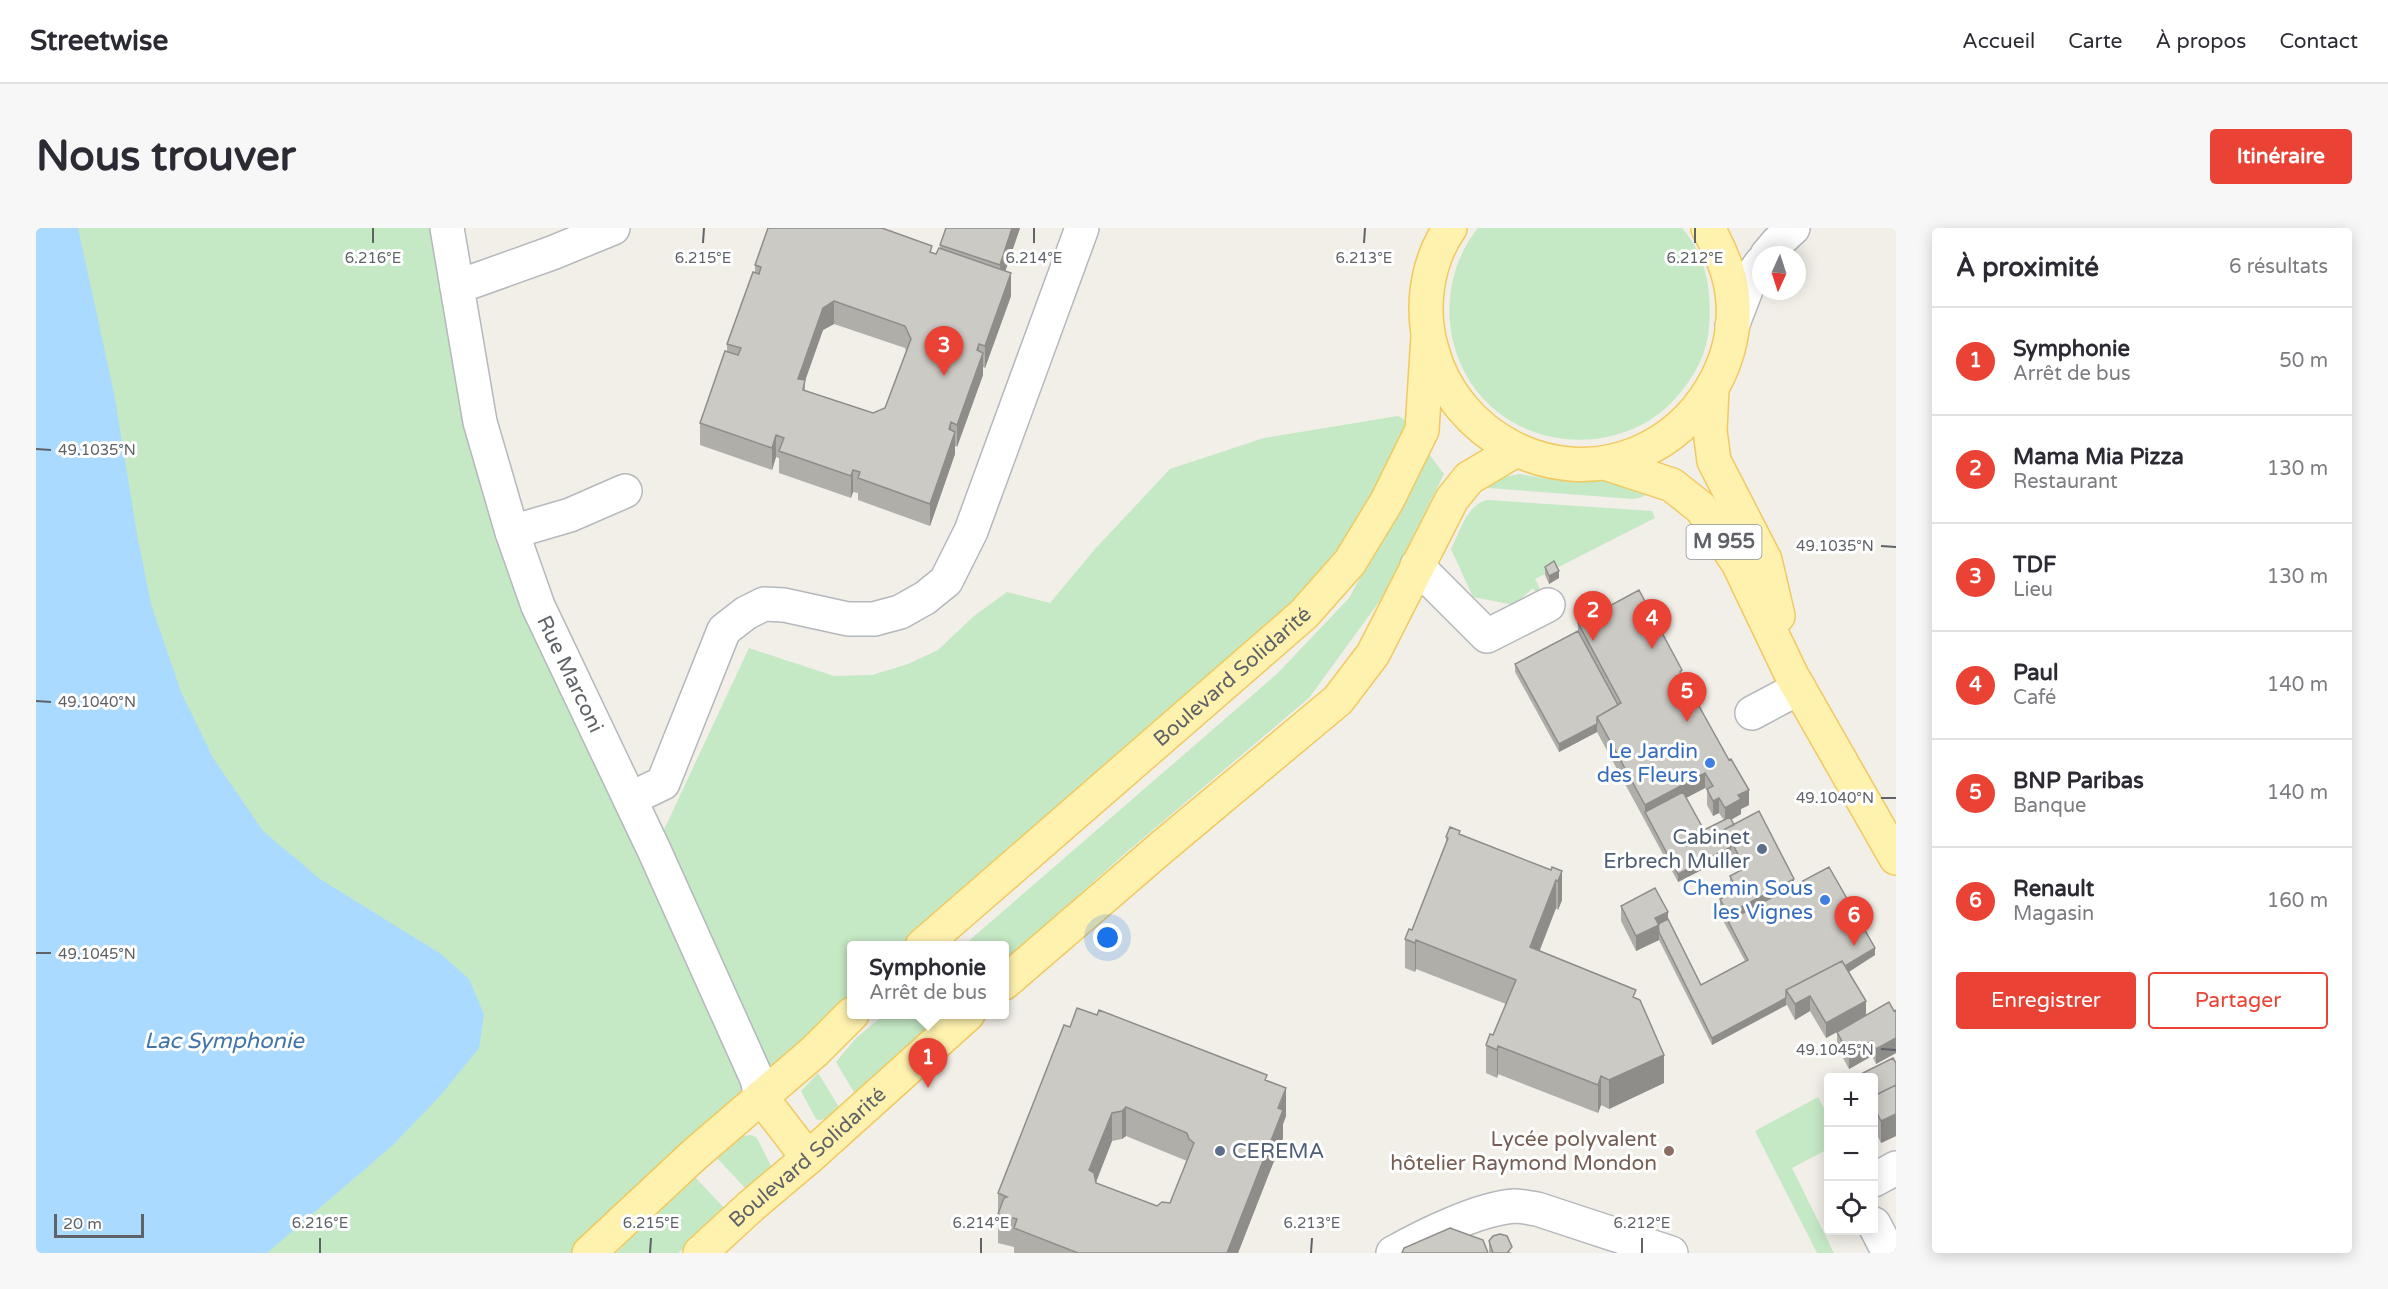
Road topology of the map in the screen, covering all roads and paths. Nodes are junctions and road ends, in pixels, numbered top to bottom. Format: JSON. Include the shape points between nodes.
{"nodes":[{"id":1,"x":447,"y":228,"type":"edge"},
{"id":2,"x":613,"y":228,"type":"edge"},
{"id":3,"x":1082,"y":228,"type":"edge"},
{"id":4,"x":1450,"y":228,"type":"edge"},
{"id":5,"x":1708,"y":228,"type":"edge"},
{"id":6,"x":1793,"y":228,"type":"edge"},
{"id":7,"x":1775,"y":246,"type":"edge"},
{"id":8,"x":1752,"y":274,"type":"edge"},
{"id":9,"x":457,"y":287,"type":"junction"},
{"id":10,"x":1732,"y":326,"type":"junction"},
{"id":11,"x":1428,"y":336,"type":"junction"},
{"id":12,"x":1712,"y":389,"type":"junction"},
{"id":13,"x":1516,"y":450,"type":"junction"},
{"id":14,"x":1605,"y":463,"type":"junction"},
{"id":15,"x":625,"y":491,"type":"dead end"},
{"id":16,"x":512,"y":532,"type":"junction"},
{"id":17,"x":1416,"y":566,"type":"junction"},
{"id":18,"x":1548,"y":604,"type":"dead end"},
{"id":19,"x":1795,"y":682,"type":"junction"},
{"id":20,"x":1752,"y":713,"type":"dead end"},
{"id":21,"x":630,"y":798,"type":"junction"},
{"id":22,"x":1896,"y":858,"type":"edge"},
{"id":23,"x":927,"y":941,"type":"edge"},
{"id":24,"x":1009,"y":980,"type":"edge"},
{"id":25,"x":847,"y":1019,"type":"edge"},
{"id":26,"x":962,"y":1019,"type":"edge"},
{"id":27,"x":761,"y":1097,"type":"junction"},
{"id":28,"x":808,"y":1158,"type":"junction"},
{"id":29,"x":1878,"y":1232,"type":"edge"},
{"id":30,"x":1596,"y":1241,"type":"edge"},
{"id":31,"x":589,"y":1253,"type":"edge"},
{"id":32,"x":700,"y":1253,"type":"edge"},
{"id":33,"x":1393,"y":1253,"type":"edge"},
{"id":34,"x":1671,"y":1253,"type":"edge"},
{"id":35,"x":1889,"y":1253,"type":"edge"}],
"edges":[{"from":1,"to":9,"type":"street","name":"Rue Marconi"},
{"from":2,"to":9,"type":"street"},
{"from":3,"to":21,"type":"street","via":[[971,531],[946,580],[900,612],[874,619],[848,619],[765,604],[746,613],[724,630],[663,783]]},
{"from":4,"to":11,"type":"main road","via":[[1430,274],[1425,305]]},
{"from":5,"to":10,"type":"main road","via":[[1724,259],[1732,292]]},
{"from":6,"to":7,"type":"street"},
{"from":8,"to":10,"type":"street"},
{"from":9,"to":16,"type":"street","name":"Rue Marconi","via":[[480,422]]},
{"from":10,"to":12,"type":"main road","via":[[1725,359]]},
{"from":11,"to":13,"type":"main road","via":[[1449,393],[1491,437]]},
{"from":11,"to":23,"type":"main road","name":"Boulevard Solidarité","via":[[1422,430],[1387,501],[1350,562],[1304,614]]},
{"from":12,"to":14,"type":"main road","via":[[1692,416],[1666,438],[1637,454]]},
{"from":12,"to":19,"type":"main road","number":"M 955","via":[[1710,431],[1714,461],[1765,560]]},
{"from":13,"to":14,"type":"main road","via":[[1571,463]]},
{"from":13,"to":17,"type":"main road","via":[[1469,478],[1452,499]]},
{"from":14,"to":19,"type":"main road","number":"M 955","via":[[1672,485],[1701,508],[1738,563]]},
{"from":15,"to":16,"type":"street"},
{"from":16,"to":21,"type":"street","name":"Rue Marconi","via":[[538,606]]},
{"from":17,"to":18,"type":"street","via":[[1486,636]]},
{"from":17,"to":24,"type":"main road","via":[[1373,654],[1338,700]]},
{"from":19,"to":20,"type":"street"},
{"from":19,"to":22,"type":"main road","number":"M 955"},
{"from":21,"to":27,"type":"street","name":"Rue Marconi","via":[[757,1079]]},
{"from":25,"to":27,"type":"main road"},
{"from":26,"to":28,"type":"main road","name":"Boulevard Solidarité"},
{"from":27,"to":28,"type":"main road"},
{"from":27,"to":31,"type":"main road"},
{"from":28,"to":32,"type":"main road","name":"Boulevard Solidarité"},
{"from":29,"to":35,"type":"street"},
{"from":30,"to":33,"type":"street","via":[[1537,1209],[1517,1206],[1492,1210]]},
{"from":30,"to":34,"type":"street"}]}
